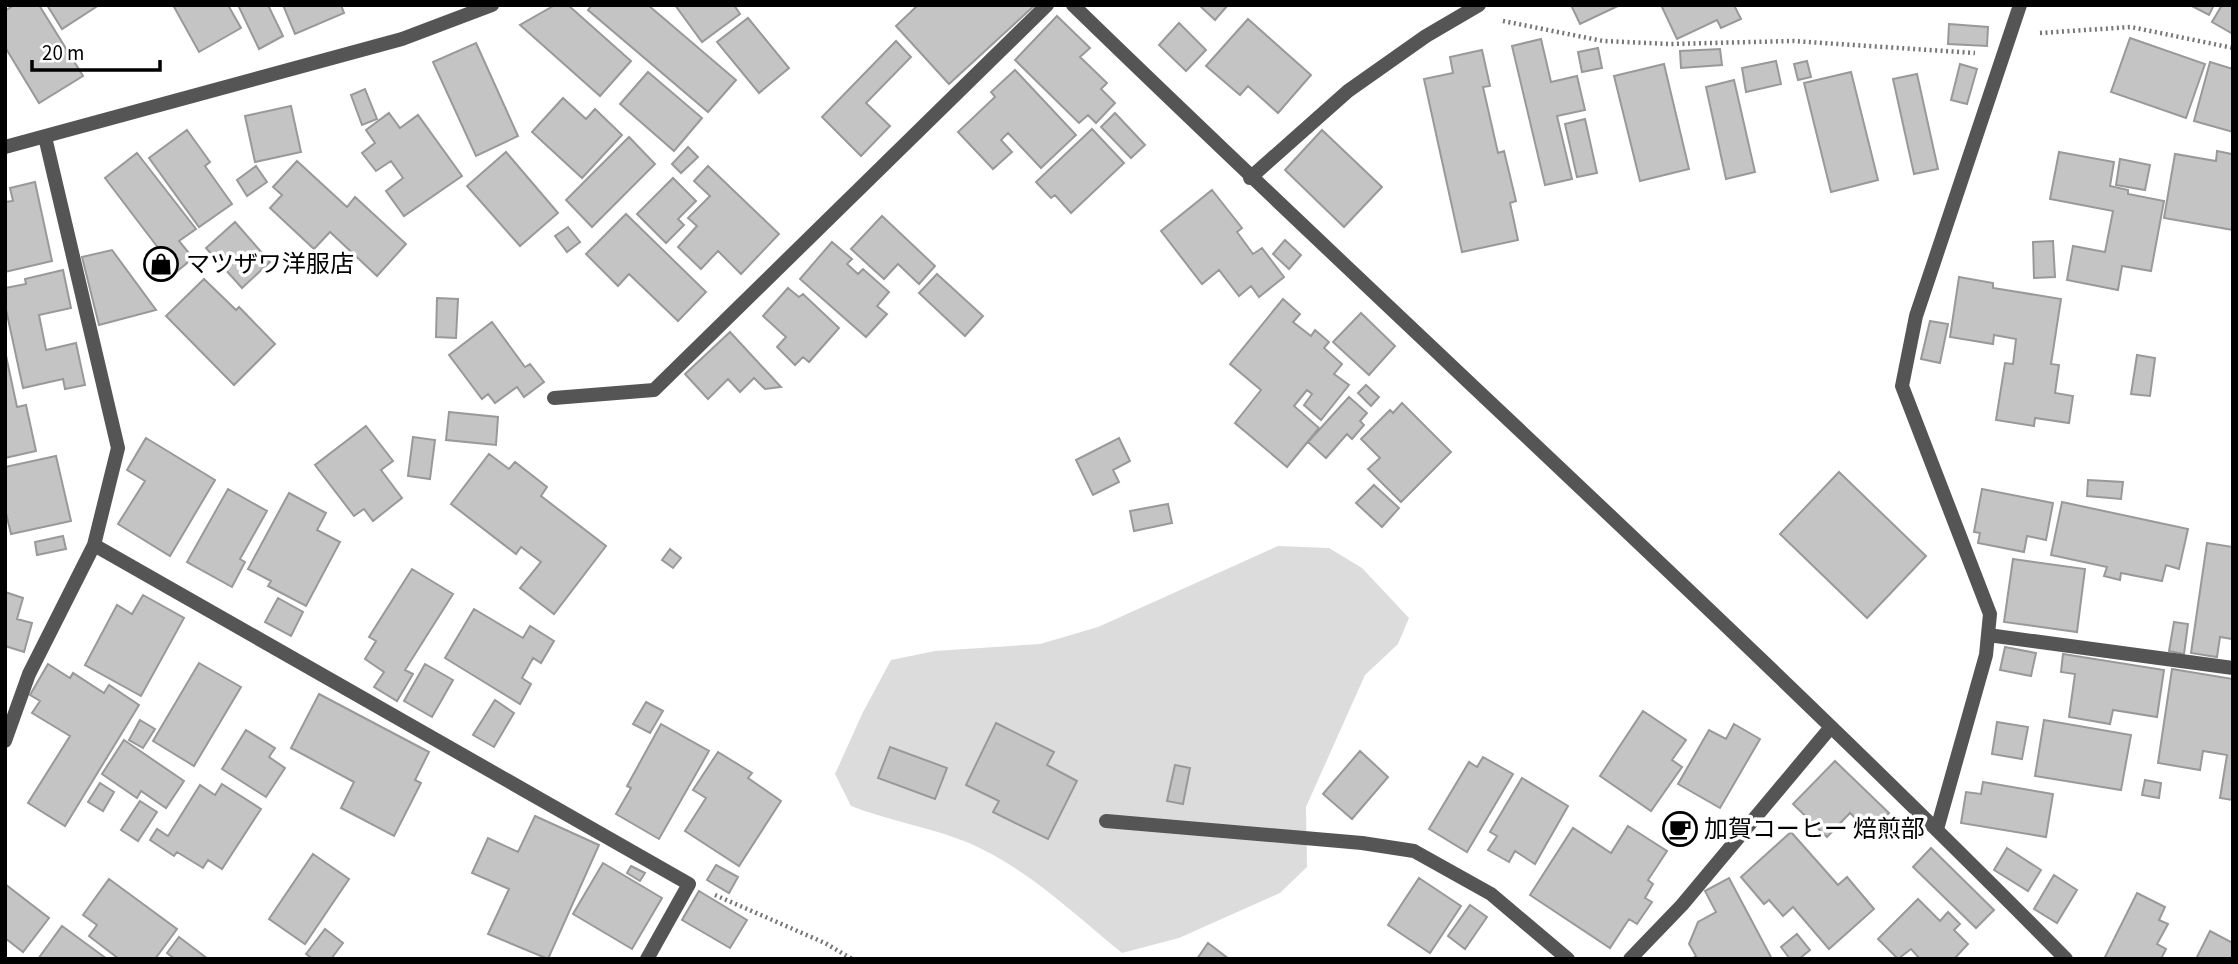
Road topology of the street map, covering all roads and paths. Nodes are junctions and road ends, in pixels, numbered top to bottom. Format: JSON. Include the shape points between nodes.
{"nodes":[{"id":1,"x":492,"y":5,"type":"edge"},
{"id":2,"x":1047,"y":5,"type":"edge"},
{"id":3,"x":1073,"y":5,"type":"edge"},
{"id":4,"x":1479,"y":5,"type":"edge"},
{"id":5,"x":2020,"y":5,"type":"edge"},
{"id":6,"x":1453,"y":21,"type":"junction"},
{"id":7,"x":2011,"y":34,"type":"junction"},
{"id":8,"x":2233,"y":48,"type":"edge"},
{"id":9,"x":2004,"y":55,"type":"junction"},
{"id":10,"x":44,"y":137,"type":"junction"},
{"id":11,"x":5,"y":147,"type":"edge"},
{"id":12,"x":1250,"y":178,"type":"junction"},
{"id":13,"x":554,"y":397,"type":"dead end"},
{"id":14,"x":94,"y":545,"type":"junction"},
{"id":15,"x":1988,"y":635,"type":"junction"},
{"id":16,"x":2233,"y":668,"type":"edge"},
{"id":17,"x":1831,"y":727,"type":"junction"},
{"id":18,"x":5,"y":741,"type":"edge"},
{"id":19,"x":1106,"y":821,"type":"dead end"},
{"id":20,"x":1937,"y":829,"type":"junction"},
{"id":21,"x":689,"y":884,"type":"junction"},
{"id":22,"x":647,"y":959,"type":"edge"},
{"id":23,"x":852,"y":959,"type":"edge"},
{"id":24,"x":1568,"y":959,"type":"edge"},
{"id":25,"x":1630,"y":959,"type":"edge"},
{"id":26,"x":2066,"y":959,"type":"edge"}],
"edges":[{"from":1,"to":10,"type":"street","via":[[402,39]]},
{"from":2,"to":13,"type":"street","via":[[654,390]]},
{"from":3,"to":12,"type":"street"},
{"from":4,"to":6,"type":"street"},
{"from":5,"to":7,"type":"street"},
{"from":6,"to":9,"type":"path","via":[[1477,15],[1603,41],[1793,41]]},
{"from":6,"to":12,"type":"street","via":[[1348,91]]},
{"from":7,"to":8,"type":"path","via":[[2131,27]]},
{"from":7,"to":9,"type":"street"},
{"from":9,"to":15,"type":"street","via":[[1916,316],[1902,386],[1990,614]]},
{"from":10,"to":11,"type":"street"},
{"from":10,"to":14,"type":"street","via":[[118,448]]},
{"from":12,"to":17,"type":"street"},
{"from":14,"to":18,"type":"street","via":[[29,674]]},
{"from":14,"to":21,"type":"street"},
{"from":15,"to":16,"type":"street"},
{"from":15,"to":20,"type":"street"},
{"from":17,"to":20,"type":"street"},
{"from":17,"to":25,"type":"street","via":[[1682,905]]},
{"from":19,"to":24,"type":"street","via":[[1414,851],[1490,894]]},
{"from":20,"to":26,"type":"street"},
{"from":21,"to":22,"type":"street"},
{"from":21,"to":23,"type":"path"}]}
